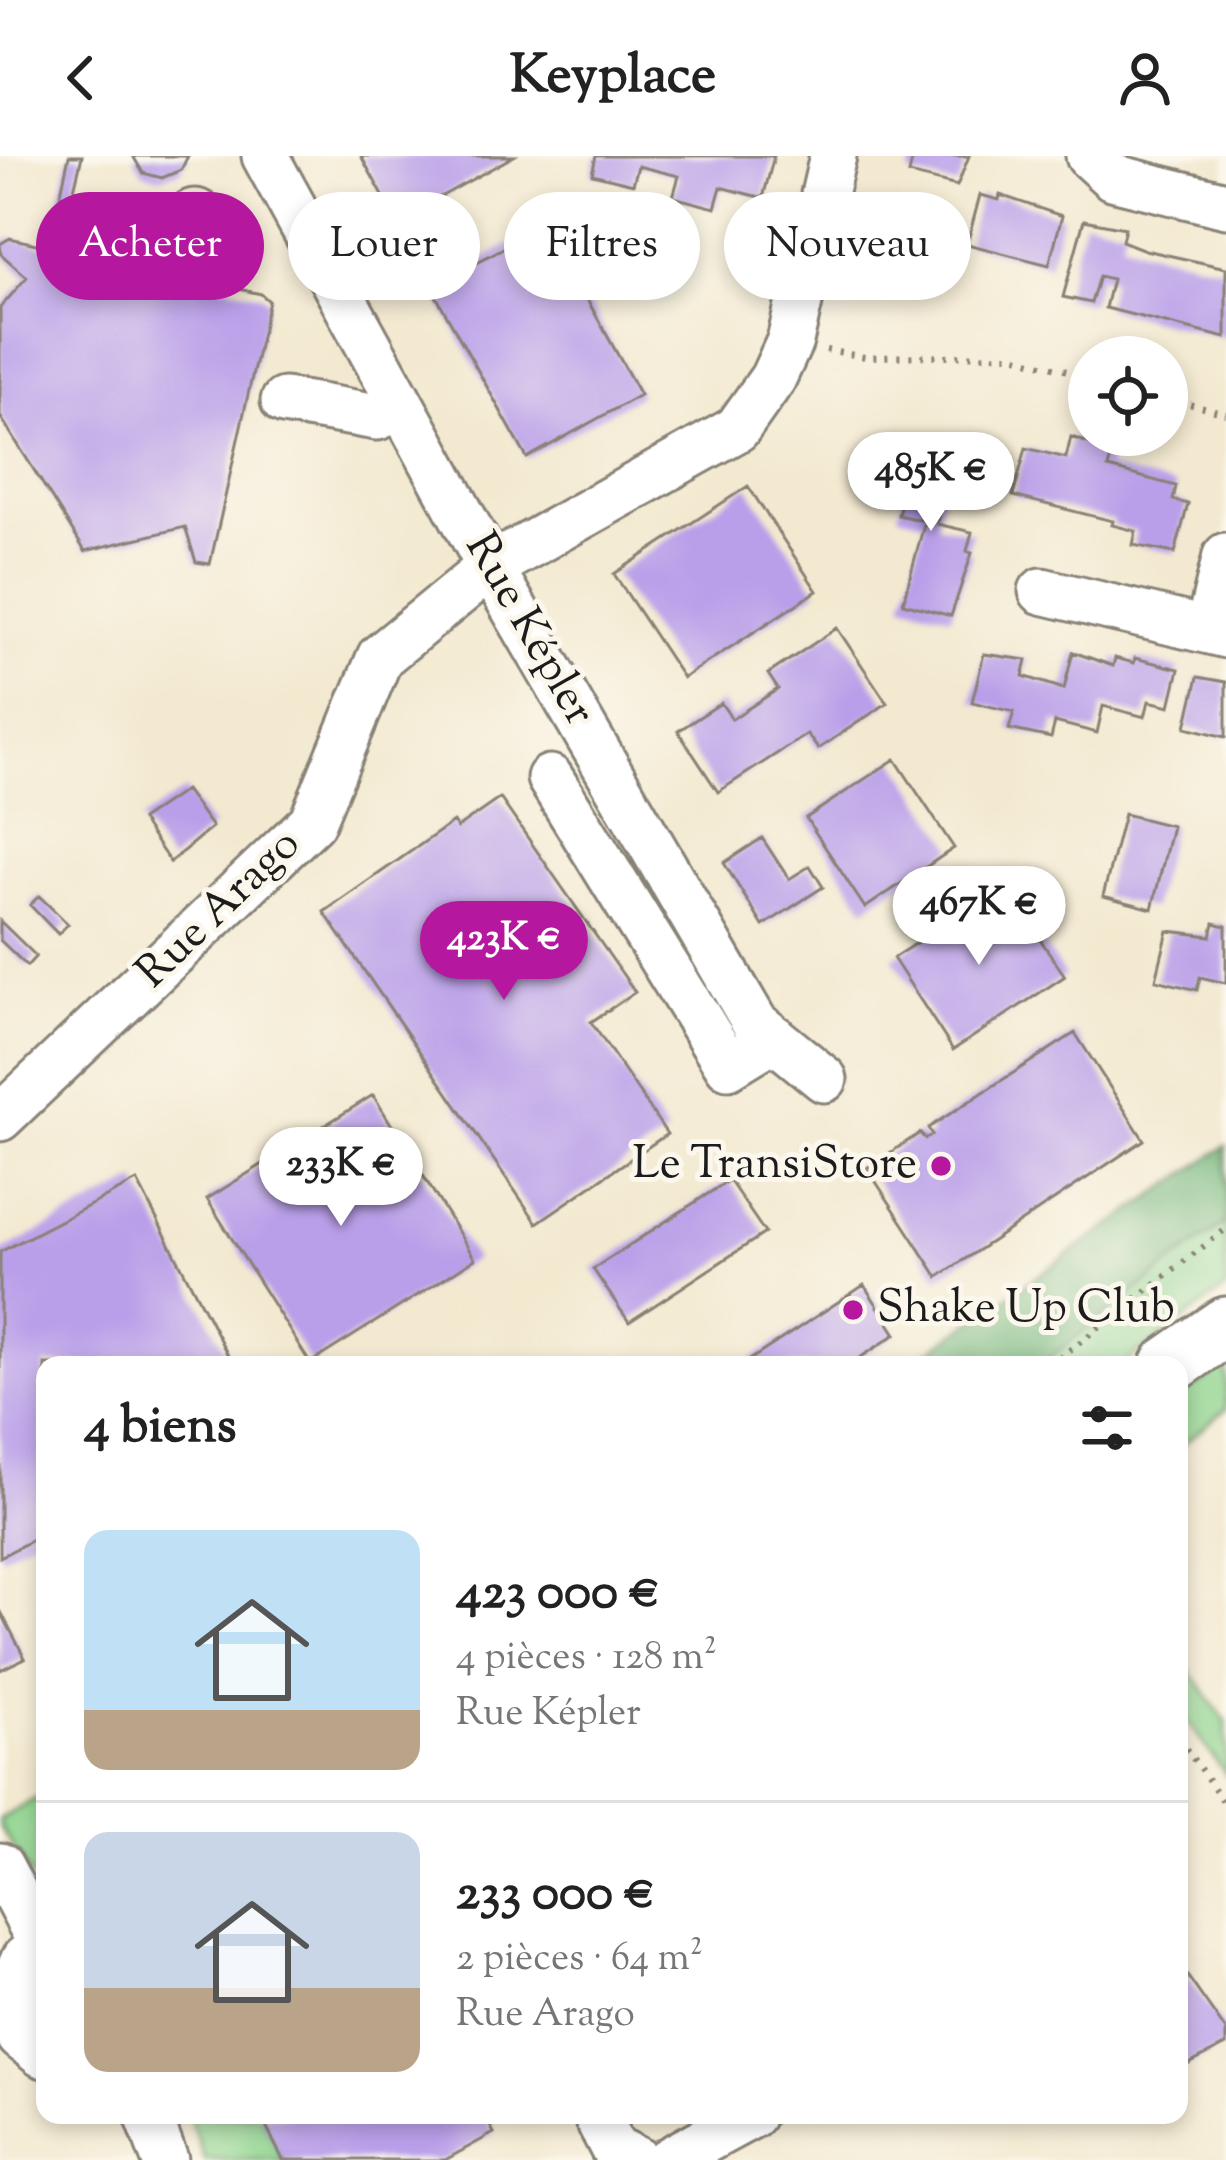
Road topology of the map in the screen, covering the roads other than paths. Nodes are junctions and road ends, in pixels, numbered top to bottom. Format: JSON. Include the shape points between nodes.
{"nodes":[{"id":1,"x":265,"y":156,"type":"edge"},
{"id":2,"x":832,"y":156,"type":"edge"},
{"id":3,"x":1089,"y":156,"type":"edge"},
{"id":4,"x":1226,"y":205,"type":"edge"},
{"id":5,"x":284,"y":400,"type":"dead end"},
{"id":6,"x":402,"y":406,"type":"junction"},
{"id":7,"x":1226,"y":556,"type":"edge"},
{"id":8,"x":490,"y":567,"type":"junction"},
{"id":9,"x":1042,"y":591,"type":"dead end"},
{"id":10,"x":1217,"y":633,"type":"edge"},
{"id":11,"x":550,"y":778,"type":"dead end"},
{"id":12,"x":774,"y":1038,"type":"junction"},
{"id":13,"x":824,"y":1079,"type":"dead end"},
{"id":14,"x":0,"y":1118,"type":"edge"},
{"id":15,"x":1226,"y":1326,"type":"edge"},
{"id":16,"x":1183,"y":1356,"type":"edge"},
{"id":17,"x":0,"y":1866,"type":"edge"},
{"id":18,"x":36,"y":1935,"type":"edge"},
{"id":19,"x":36,"y":1958,"type":"edge"},
{"id":20,"x":23,"y":2044,"type":"edge"},
{"id":21,"x":151,"y":2124,"type":"edge"},
{"id":22,"x":601,"y":2124,"type":"edge"},
{"id":23,"x":735,"y":2124,"type":"edge"},
{"id":24,"x":165,"y":2160,"type":"edge"},
{"id":25,"x":637,"y":2160,"type":"edge"},
{"id":26,"x":669,"y":2160,"type":"edge"}],
"edges":[{"from":1,"to":6,"type":"street","name":"Rue Képler"},
{"from":2,"to":8,"type":"street","name":"Rue Arago","via":[[790,340],[737,429]]},
{"from":3,"to":4,"type":"street","via":[[1112,177]]},
{"from":5,"to":6,"type":"street","via":[[377,417]]},
{"from":6,"to":8,"type":"street","name":"Rue Képler"},
{"from":7,"to":10,"type":"street"},
{"from":8,"to":12,"type":"street","name":"Rue Képler","via":[[755,1023]]},
{"from":8,"to":14,"type":"street","name":"Rue Arago","via":[[380,656],[312,822]]},
{"from":9,"to":10,"type":"street"},
{"from":11,"to":12,"type":"street","via":[[728,1066]]},
{"from":12,"to":13,"type":"street","name":"Rue Képler"},
{"from":15,"to":16,"type":"main road"},
{"from":17,"to":18,"type":"street"},
{"from":19,"to":20,"type":"main road","via":[[14,1997]]},
{"from":21,"to":24,"type":"street"},
{"from":22,"to":25,"type":"street","via":[[613,2148]]},
{"from":23,"to":26,"type":"street"}]}
